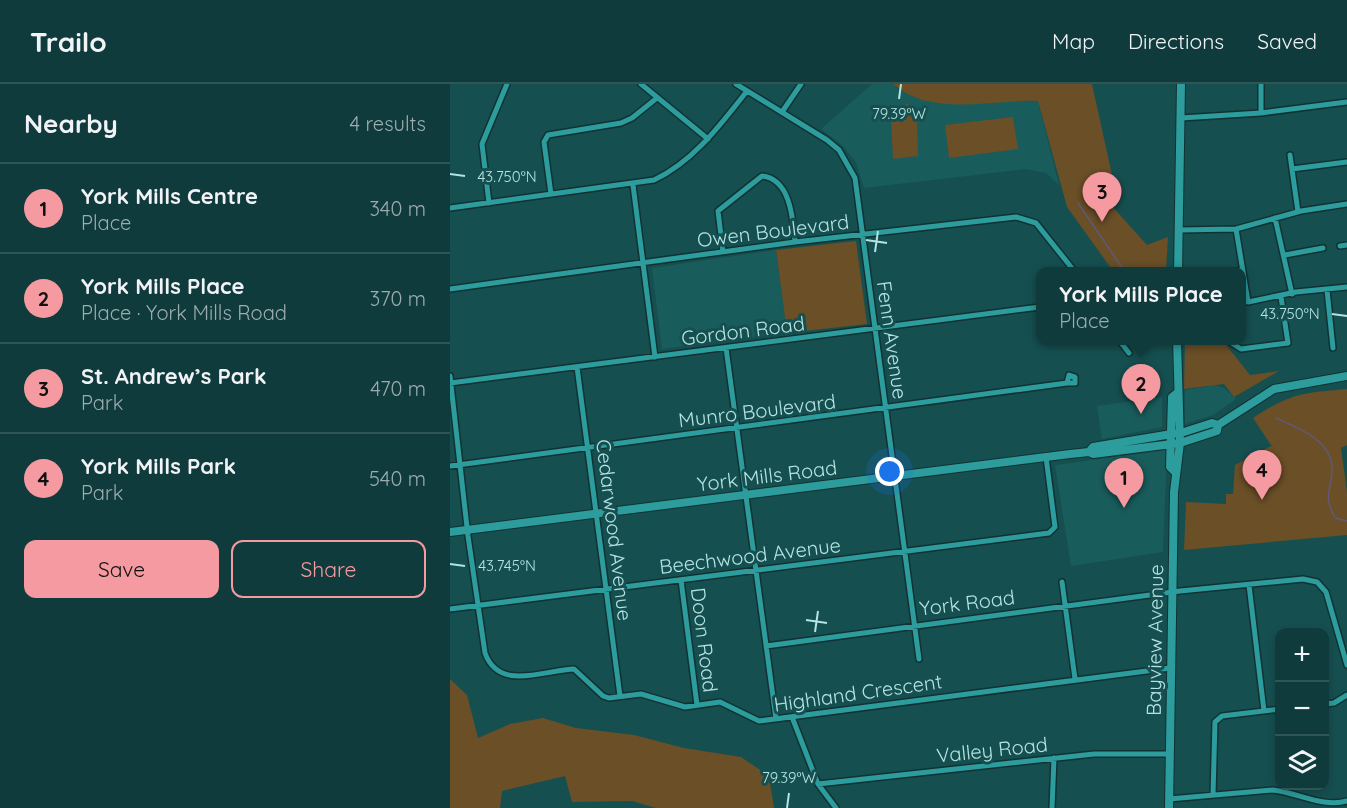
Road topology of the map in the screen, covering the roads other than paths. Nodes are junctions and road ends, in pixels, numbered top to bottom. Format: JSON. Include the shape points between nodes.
{"nodes":[{"id":1,"x":507,"y":84,"type":"edge"},
{"id":2,"x":641,"y":84,"type":"edge"},
{"id":3,"x":736,"y":84,"type":"edge"},
{"id":4,"x":801,"y":84,"type":"edge"},
{"id":5,"x":1181,"y":84,"type":"edge"},
{"id":6,"x":1261,"y":84,"type":"edge"},
{"id":7,"x":747,"y":91,"type":"junction"},
{"id":8,"x":657,"y":98,"type":"junction"},
{"id":9,"x":1347,"y":102,"type":"edge"},
{"id":10,"x":782,"y":112,"type":"junction"},
{"id":11,"x":1261,"y":113,"type":"junction"},
{"id":12,"x":1181,"y":118,"type":"junction"},
{"id":13,"x":708,"y":139,"type":"junction"},
{"id":14,"x":1290,"y":155,"type":"dead end"},
{"id":15,"x":1347,"y":162,"type":"edge"},
{"id":16,"x":1292,"y":169,"type":"junction"},
{"id":17,"x":633,"y":185,"type":"junction"},
{"id":18,"x":551,"y":194,"type":"junction"},
{"id":19,"x":489,"y":203,"type":"junction"},
{"id":20,"x":1347,"y":204,"type":"edge"},
{"id":21,"x":450,"y":208,"type":"edge"},
{"id":22,"x":1298,"y":212,"type":"junction"},
{"id":23,"x":1275,"y":218,"type":"junction"},
{"id":24,"x":1236,"y":229,"type":"junction"},
{"id":25,"x":1179,"y":230,"type":"junction"},
{"id":26,"x":863,"y":235,"type":"junction"},
{"id":27,"x":795,"y":242,"type":"junction"},
{"id":28,"x":1323,"y":248,"type":"dead end"},
{"id":29,"x":723,"y":252,"type":"junction"},
{"id":30,"x":1285,"y":255,"type":"junction"},
{"id":31,"x":643,"y":263,"type":"junction"},
{"id":32,"x":1072,"y":267,"type":"edge"},
{"id":33,"x":1178,"y":267,"type":"edge"},
{"id":34,"x":1242,"y":267,"type":"edge"},
{"id":35,"x":1347,"y":286,"type":"edge"},
{"id":36,"x":450,"y":289,"type":"edge"},
{"id":37,"x":1246,"y":289,"type":"edge"},
{"id":38,"x":1327,"y":290,"type":"junction"},
{"id":39,"x":1292,"y":294,"type":"junction"},
{"id":40,"x":1281,"y":297,"type":"junction"},
{"id":41,"x":1036,"y":308,"type":"edge"},
{"id":42,"x":875,"y":329,"type":"junction"},
{"id":43,"x":1123,"y":345,"type":"edge"},
{"id":44,"x":1177,"y":345,"type":"edge"},
{"id":45,"x":1234,"y":345,"type":"edge"},
{"id":46,"x":726,"y":348,"type":"junction"},
{"id":47,"x":1333,"y":348,"type":"dead end"},
{"id":48,"x":1129,"y":354,"type":"dead end"},
{"id":49,"x":655,"y":357,"type":"junction"},
{"id":50,"x":578,"y":367,"type":"junction"},
{"id":51,"x":450,"y":376,"type":"edge"},
{"id":52,"x":1347,"y":376,"type":"edge"},
{"id":53,"x":1067,"y":382,"type":"dead end"},
{"id":54,"x":450,"y":383,"type":"edge"},
{"id":55,"x":1177,"y":393,"type":"junction"},
{"id":56,"x":886,"y":409,"type":"junction"},
{"id":57,"x":1218,"y":425,"type":"junction"},
{"id":58,"x":738,"y":428,"type":"junction"},
{"id":59,"x":1180,"y":433,"type":"junction"},
{"id":60,"x":1170,"y":435,"type":"junction"},
{"id":61,"x":1180,"y":443,"type":"junction"},
{"id":62,"x":1170,"y":445,"type":"junction"},
{"id":63,"x":588,"y":448,"type":"junction"},
{"id":64,"x":1089,"y":452,"type":"junction"},
{"id":65,"x":1046,"y":457,"type":"junction"},
{"id":66,"x":460,"y":465,"type":"junction"},
{"id":67,"x":450,"y":466,"type":"edge"},
{"id":68,"x":1175,"y":472,"type":"junction"},
{"id":69,"x":896,"y":475,"type":"junction"},
{"id":70,"x":746,"y":495,"type":"junction"},
{"id":71,"x":597,"y":514,"type":"junction"},
{"id":72,"x":468,"y":530,"type":"junction"},
{"id":73,"x":450,"y":532,"type":"edge"},
{"id":74,"x":906,"y":551,"type":"junction"},
{"id":75,"x":756,"y":571,"type":"junction"},
{"id":76,"x":681,"y":580,"type":"junction"},
{"id":77,"x":1062,"y":582,"type":"dead end"},
{"id":78,"x":1249,"y":585,"type":"junction"},
{"id":79,"x":606,"y":590,"type":"junction"},
{"id":80,"x":1172,"y":592,"type":"junction"},
{"id":81,"x":479,"y":605,"type":"junction"},
{"id":82,"x":1065,"y":606,"type":"junction"},
{"id":83,"x":450,"y":609,"type":"edge"},
{"id":84,"x":915,"y":625,"type":"junction"},
{"id":85,"x":766,"y":646,"type":"junction"},
{"id":86,"x":920,"y":659,"type":"dead end"},
{"id":87,"x":1347,"y":665,"type":"edge"},
{"id":88,"x":1170,"y":668,"type":"junction"},
{"id":89,"x":1075,"y":679,"type":"junction"},
{"id":90,"x":1347,"y":695,"type":"edge"},
{"id":91,"x":620,"y":696,"type":"junction"},
{"id":92,"x":1329,"y":703,"type":"edge"},
{"id":93,"x":697,"y":705,"type":"junction"},
{"id":94,"x":1275,"y":710,"type":"edge"},
{"id":95,"x":1264,"y":711,"type":"junction"},
{"id":96,"x":792,"y":717,"type":"junction"},
{"id":97,"x":776,"y":719,"type":"junction"},
{"id":98,"x":1169,"y":754,"type":"junction"},
{"id":99,"x":1054,"y":758,"type":"junction"},
{"id":100,"x":818,"y":784,"type":"junction"},
{"id":101,"x":1213,"y":795,"type":"junction"},
{"id":102,"x":1169,"y":799,"type":"junction"},
{"id":103,"x":1347,"y":801,"type":"edge"},
{"id":104,"x":836,"y":808,"type":"edge"},
{"id":105,"x":1052,"y":808,"type":"edge"},
{"id":106,"x":1168,"y":808,"type":"edge"}],
"edges":[{"from":1,"to":19,"type":"street","via":[[482,144]]},
{"from":2,"to":8,"type":"street"},
{"from":3,"to":7,"type":"street","name":"Fenn Avenue"},
{"from":4,"to":10,"type":"street"},
{"from":5,"to":12,"type":"main road"},
{"from":6,"to":11,"type":"street"},
{"from":7,"to":10,"type":"street","name":"Fenn Avenue"},
{"from":7,"to":13,"type":"street"},
{"from":8,"to":13,"type":"street"},
{"from":8,"to":18,"type":"street","via":[[621,123],[548,135],[544,142]]},
{"from":9,"to":11,"type":"street"},
{"from":10,"to":26,"type":"street","name":"Fenn Avenue","via":[[827,140],[846,161],[855,178]]},
{"from":11,"to":12,"type":"street"},
{"from":12,"to":25,"type":"main road"},
{"from":13,"to":17,"type":"street","via":[[660,178]]},
{"from":14,"to":16,"type":"street"},
{"from":15,"to":16,"type":"street"},
{"from":16,"to":22,"type":"street"},
{"from":17,"to":18,"type":"street"},
{"from":17,"to":31,"type":"street"},
{"from":18,"to":19,"type":"street"},
{"from":19,"to":21,"type":"street"},
{"from":20,"to":22,"type":"street"},
{"from":22,"to":23,"type":"street"},
{"from":23,"to":24,"type":"street"},
{"from":23,"to":30,"type":"street"},
{"from":24,"to":25,"type":"street"},
{"from":24,"to":34,"type":"street"},
{"from":25,"to":33,"type":"main road"},
{"from":26,"to":27,"type":"street","name":"Owen Boulevard"},
{"from":26,"to":32,"type":"street","name":"Owen Boulevard","via":[[1021,217],[1036,223]]},
{"from":26,"to":42,"type":"street","name":"Fenn Avenue"},
{"from":27,"to":29,"type":"street","name":"Owen Boulevard"},
{"from":27,"to":29,"type":"street","via":[[787,197],[772,179],[762,176],[718,211]]},
{"from":28,"to":30,"type":"street"},
{"from":29,"to":31,"type":"street","name":"Owen Boulevard"},
{"from":30,"to":39,"type":"street"},
{"from":31,"to":36,"type":"street","name":"Owen Boulevard"},
{"from":31,"to":49,"type":"street"},
{"from":35,"to":38,"type":"street"},
{"from":37,"to":40,"type":"street","via":[[1248,302]]},
{"from":38,"to":39,"type":"street"},
{"from":38,"to":47,"type":"street"},
{"from":39,"to":40,"type":"street"},
{"from":40,"to":45,"type":"street","via":[[1288,343],[1240,349]]},
{"from":41,"to":42,"type":"street","name":"Gordon Road"},
{"from":42,"to":46,"type":"street","name":"Gordon Road"},
{"from":42,"to":56,"type":"street","name":"Fenn Avenue"},
{"from":43,"to":48,"type":"street"},
{"from":44,"to":55,"type":"main road","name":"Bayview Avenue"},
{"from":46,"to":49,"type":"street","name":"Gordon Road"},
{"from":46,"to":58,"type":"street"},
{"from":49,"to":50,"type":"street","name":"Gordon Road"},
{"from":50,"to":54,"type":"street","name":"Gordon Road"},
{"from":50,"to":63,"type":"street","name":"Cedarwood Avenue"},
{"from":51,"to":54,"type":"street","name":"Highland Crescent"},
{"from":52,"to":57,"type":"main road","name":"York Mills Road","via":[[1274,389]]},
{"from":53,"to":56,"type":"street","name":"Munro Boulevard"},
{"from":54,"to":66,"type":"street","name":"Highland Crescent"},
{"from":55,"to":59,"type":"main road","name":"Bayview Avenue"},
{"from":55,"to":60,"type":"main road","name":"Bayview Avenue","via":[[1172,397]]},
{"from":56,"to":58,"type":"street","name":"Munro Boulevard"},
{"from":56,"to":69,"type":"street","name":"Fenn Avenue"},
{"from":57,"to":59,"type":"main road","name":"York Mills Road","via":[[1212,423]]},
{"from":57,"to":61,"type":"main road","name":"York Mills Road","via":[[1209,434]]},
{"from":58,"to":63,"type":"street","name":"Munro Boulevard"},
{"from":58,"to":70,"type":"street"},
{"from":59,"to":60,"type":"main road","name":"York Mills Road"},
{"from":59,"to":61,"type":"main road","name":"Bayview Avenue"},
{"from":60,"to":62,"type":"main road","name":"Bayview Avenue"},
{"from":60,"to":64,"type":"main road","name":"York Mills Road","via":[[1093,447]]},
{"from":61,"to":62,"type":"main road","name":"York Mills Road"},
{"from":61,"to":68,"type":"main road","name":"Bayview Avenue","via":[[1179,467]]},
{"from":62,"to":64,"type":"main road","name":"York Mills Road"},
{"from":62,"to":68,"type":"main road","name":"Bayview Avenue","via":[[1170,467]]},
{"from":63,"to":66,"type":"street","name":"Munro Boulevard"},
{"from":63,"to":71,"type":"street","name":"Cedarwood Avenue"},
{"from":64,"to":65,"type":"main road","name":"York Mills Road"},
{"from":65,"to":69,"type":"main road","name":"York Mills Road"},
{"from":65,"to":74,"type":"street","name":"Beechwood Avenue","via":[[1053,530]]},
{"from":66,"to":67,"type":"street","name":"Munro Boulevard"},
{"from":66,"to":72,"type":"street","name":"Highland Crescent"},
{"from":68,"to":80,"type":"main road","name":"Bayview Avenue"},
{"from":69,"to":70,"type":"main road","name":"York Mills Road"},
{"from":69,"to":74,"type":"street","name":"Fenn Avenue"},
{"from":70,"to":71,"type":"main road","name":"York Mills Road"},
{"from":70,"to":75,"type":"street"},
{"from":71,"to":72,"type":"main road","name":"York Mills Road"},
{"from":71,"to":79,"type":"street","name":"Cedarwood Avenue"},
{"from":72,"to":73,"type":"main road","name":"York Mills Road"},
{"from":72,"to":81,"type":"street","name":"Highland Crescent"},
{"from":74,"to":75,"type":"street","name":"Beechwood Avenue"},
{"from":74,"to":84,"type":"street","name":"Fenn Avenue"},
{"from":75,"to":76,"type":"street","name":"Beechwood Avenue"},
{"from":75,"to":85,"type":"street"},
{"from":76,"to":79,"type":"street","name":"Beechwood Avenue"},
{"from":76,"to":93,"type":"street","name":"Doon Road"},
{"from":77,"to":82,"type":"street"},
{"from":78,"to":80,"type":"street","name":"York Road"},
{"from":78,"to":87,"type":"street","name":"York Road","via":[[1303,579],[1320,584],[1332,606]]},
{"from":78,"to":95,"type":"street"},
{"from":79,"to":81,"type":"street","name":"Beechwood Avenue"},
{"from":79,"to":91,"type":"street","name":"Cedarwood Avenue"},
{"from":80,"to":82,"type":"street","name":"York Road"},
{"from":80,"to":88,"type":"main road","name":"Bayview Avenue"},
{"from":81,"to":83,"type":"street","name":"Beechwood Avenue"},
{"from":81,"to":91,"type":"street","name":"Highland Crescent","via":[[485,653],[496,671],[521,676],[574,669],[603,696]]},
{"from":82,"to":84,"type":"street","name":"York Road"},
{"from":82,"to":89,"type":"street"},
{"from":84,"to":85,"type":"street","name":"York Road"},
{"from":84,"to":86,"type":"street","name":"Fenn Avenue"},
{"from":85,"to":97,"type":"street"},
{"from":88,"to":89,"type":"street","name":"Highland Crescent"},
{"from":88,"to":98,"type":"main road","name":"Bayview Avenue"},
{"from":89,"to":96,"type":"street","name":"Highland Crescent"},
{"from":90,"to":92,"type":"street"},
{"from":91,"to":93,"type":"street","name":"Highland Crescent","via":[[641,694],[685,707]]},
{"from":93,"to":97,"type":"street","name":"Highland Crescent","via":[[724,702],[754,720]]},
{"from":94,"to":95,"type":"street"},
{"from":95,"to":101,"type":"street","via":[[1222,716],[1215,722]]},
{"from":96,"to":97,"type":"street","name":"Highland Crescent"},
{"from":96,"to":100,"type":"street"},
{"from":98,"to":99,"type":"street","name":"Valley Road"},
{"from":98,"to":102,"type":"main road","name":"Bayview Avenue"},
{"from":99,"to":100,"type":"street","name":"Valley Road"},
{"from":99,"to":105,"type":"street"},
{"from":100,"to":104,"type":"street"},
{"from":101,"to":102,"type":"street"},
{"from":101,"to":103,"type":"street","via":[[1282,791],[1325,807]]},
{"from":102,"to":106,"type":"main road","name":"Bayview Avenue"}]}
